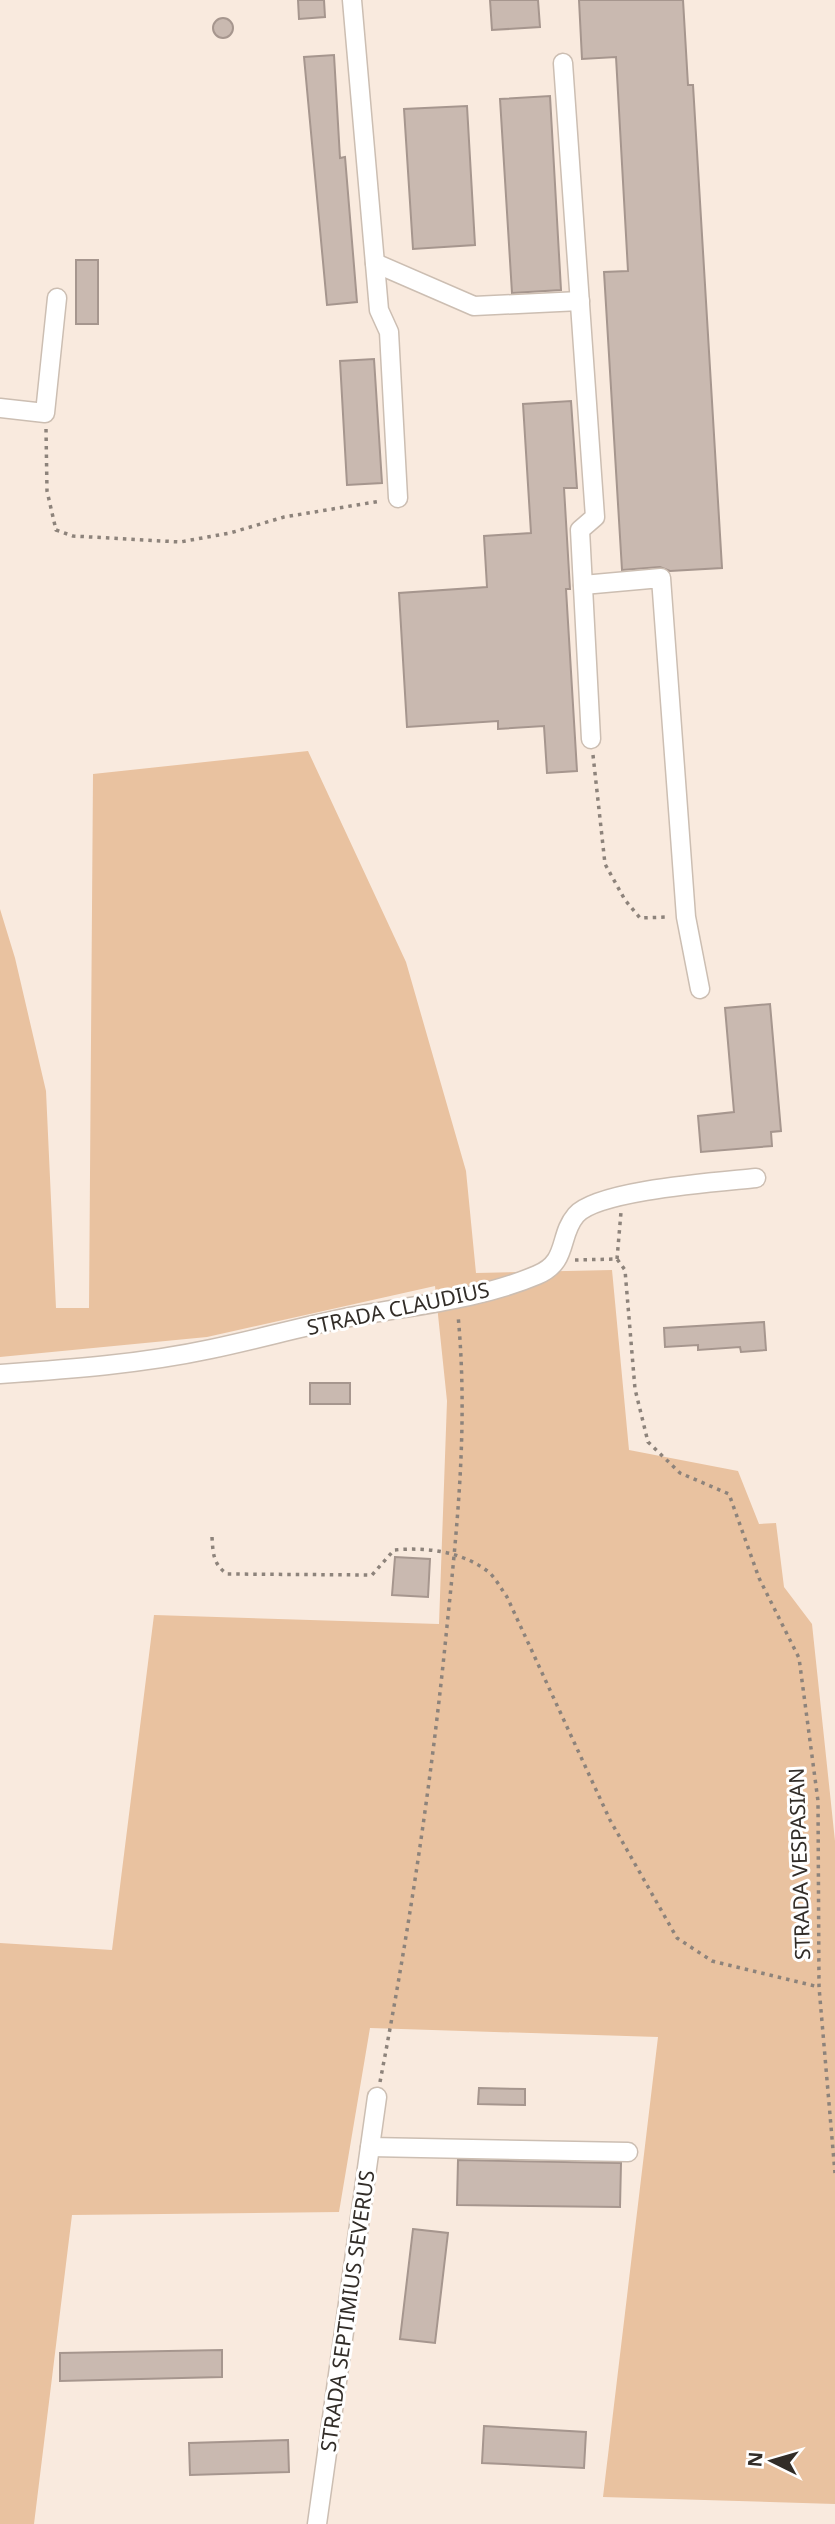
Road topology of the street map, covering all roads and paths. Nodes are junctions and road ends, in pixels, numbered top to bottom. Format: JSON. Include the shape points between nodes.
{"nodes":[{"id":1,"x":352,"y":0,"type":"edge"},
{"id":2,"x":563,"y":63,"type":"dead end"},
{"id":3,"x":375,"y":263,"type":"junction"},
{"id":4,"x":57,"y":298,"type":"dead end"},
{"id":5,"x":580,"y":301,"type":"junction"},
{"id":6,"x":0,"y":408,"type":"edge"},
{"id":7,"x":46,"y":413,"type":"junction"},
{"id":8,"x":398,"y":498,"type":"joint"},
{"id":9,"x":583,"y":585,"type":"junction"},
{"id":10,"x":591,"y":739,"type":"joint"},
{"id":11,"x":686,"y":916,"type":"junction"},
{"id":12,"x":700,"y":989,"type":"dead end"},
{"id":13,"x":755,"y":1178,"type":"dead end"},
{"id":14,"x":623,"y":1197,"type":"junction"},
{"id":15,"x":617,"y":1259,"type":"junction"},
{"id":16,"x":558,"y":1260,"type":"junction"},
{"id":17,"x":456,"y":1297,"type":"junction"},
{"id":18,"x":0,"y":1374,"type":"edge"},
{"id":19,"x":212,"y":1537,"type":"dead end"},
{"id":20,"x":455,"y":1553,"type":"junction"},
{"id":21,"x":818,"y":1987,"type":"junction"},
{"id":22,"x":377,"y":2097,"type":"joint"},
{"id":23,"x":370,"y":2147,"type":"junction"},
{"id":24,"x":628,"y":2152,"type":"dead end"},
{"id":25,"x":835,"y":2173,"type":"edge"},
{"id":26,"x":317,"y":2524,"type":"edge"}],
"edges":[{"from":1,"to":3,"type":"lane"},
{"from":2,"to":5,"type":"lane"},
{"from":3,"to":5,"type":"lane","via":[[474,306]]},
{"from":3,"to":8,"type":"lane","via":[[379,310],[389,332]]},
{"from":4,"to":7,"type":"lane"},
{"from":5,"to":9,"type":"lane","via":[[595,517],[580,530]]},
{"from":6,"to":7,"type":"lane"},
{"from":7,"to":8,"type":"path","via":[[47,491],[56,530],[73,536],[180,542],[284,517]]},
{"from":9,"to":10,"type":"lane"},
{"from":9,"to":11,"type":"lane","via":[[661,578]]},
{"from":10,"to":11,"type":"path","via":[[605,864],[640,918]]},
{"from":11,"to":12,"type":"lane"},
{"from":13,"to":14,"type":"lane"},
{"from":14,"to":15,"type":"path"},
{"from":14,"to":16,"type":"lane","via":[[598,1201],[575,1216]]},
{"from":15,"to":16,"type":"path"},
{"from":15,"to":21,"type":"path","name":"STRADA VESPASIAN","via":[[625,1270],[635,1389],[648,1442],[680,1473],[729,1494],[759,1578],[799,1658],[818,1801]]},
{"from":16,"to":17,"type":"lane","name":"STRADA CLAUDIUS","via":[[540,1275]]},
{"from":17,"to":18,"type":"lane","name":"STRADA CLAUDIUS","via":[[209,1350],[110,1366]]},
{"from":17,"to":20,"type":"path","via":[[464,1383]]},
{"from":19,"to":20,"type":"path","via":[[213,1557],[227,1574],[372,1575],[394,1550]]},
{"from":20,"to":21,"type":"path","via":[[488,1571],[507,1597],[610,1820],[677,1938],[712,1961]]},
{"from":20,"to":22,"type":"path","via":[[436,1741],[399,1986]]},
{"from":21,"to":25,"type":"path","name":"STRADA VESPASIAN"},
{"from":22,"to":23,"type":"lane","name":"STRADA SEPTIMIUS SEVERUS"},
{"from":23,"to":24,"type":"lane"},
{"from":23,"to":26,"type":"lane","name":"STRADA SEPTIMIUS SEVERUS"}]}
